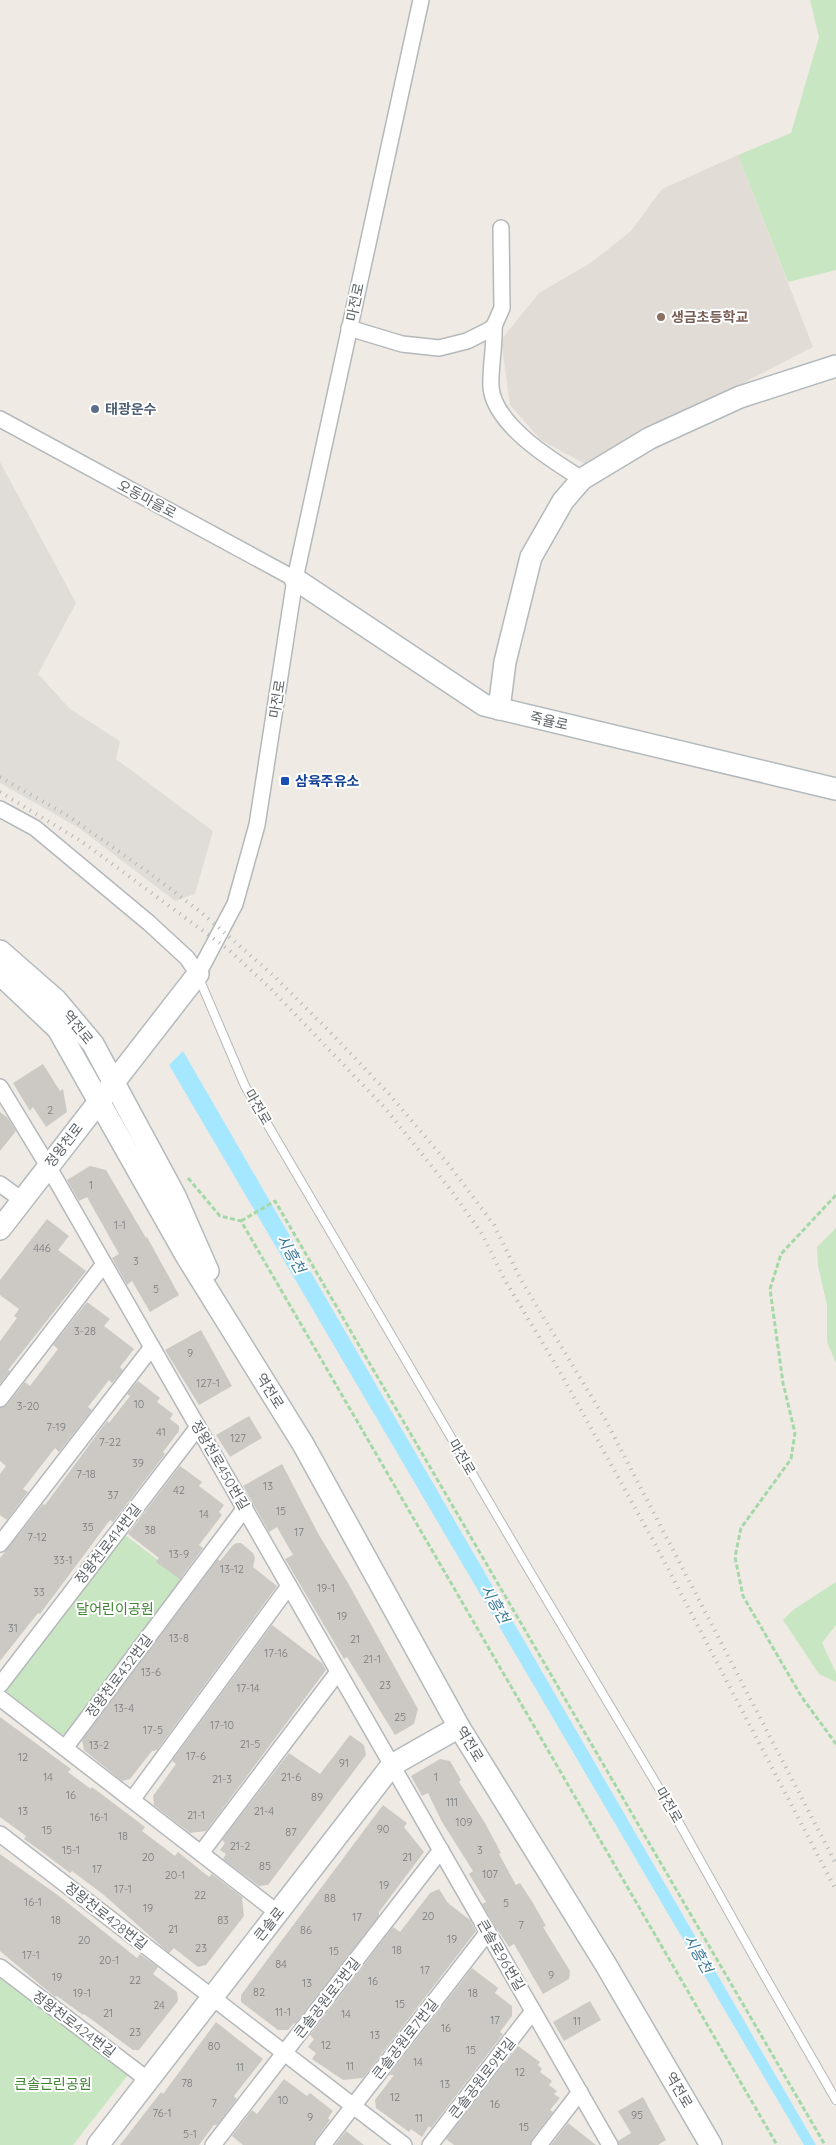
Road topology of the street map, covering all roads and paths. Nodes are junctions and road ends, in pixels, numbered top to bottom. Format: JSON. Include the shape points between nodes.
{"nodes":[{"id":1,"x":421,"y":0,"type":"edge"},
{"id":2,"x":501,"y":228,"type":"dead end"},
{"id":3,"x":494,"y":326,"type":"junction"},
{"id":4,"x":350,"y":328,"type":"junction"},
{"id":5,"x":836,"y":366,"type":"edge"},
{"id":6,"x":0,"y":420,"type":"edge"},
{"id":7,"x":582,"y":479,"type":"junction"},
{"id":8,"x":295,"y":579,"type":"junction"},
{"id":9,"x":498,"y":709,"type":"junction"},
{"id":10,"x":836,"y":789,"type":"edge"},
{"id":11,"x":0,"y":809,"type":"edge"},
{"id":12,"x":0,"y":951,"type":"edge"},
{"id":13,"x":0,"y":974,"type":"edge"},
{"id":14,"x":198,"y":974,"type":"junction"},
{"id":15,"x":113,"y":1081,"type":"junction"},
{"id":16,"x":0,"y":1087,"type":"edge"},
{"id":17,"x":98,"y":1101,"type":"junction"},
{"id":18,"x":48,"y":1166,"type":"junction"},
{"id":19,"x":184,"y":1173,"type":"dead end"},
{"id":20,"x":0,"y":1184,"type":"edge"},
{"id":21,"x":836,"y":1194,"type":"edge"},
{"id":22,"x":22,"y":1200,"type":"junction"},
{"id":23,"x":241,"y":1221,"type":"junction"},
{"id":24,"x":0,"y":1229,"type":"edge"},
{"id":25,"x":104,"y":1264,"type":"junction"},
{"id":26,"x":237,"y":1338,"type":"junction"},
{"id":27,"x":152,"y":1347,"type":"junction"},
{"id":28,"x":0,"y":1399,"type":"edge"},
{"id":29,"x":198,"y":1427,"type":"junction"},
{"id":30,"x":245,"y":1508,"type":"junction"},
{"id":31,"x":0,"y":1544,"type":"edge"},
{"id":32,"x":290,"y":1586,"type":"junction"},
{"id":33,"x":338,"y":1672,"type":"junction"},
{"id":34,"x":0,"y":1685,"type":"edge"},
{"id":35,"x":0,"y":1698,"type":"edge"},
{"id":36,"x":459,"y":1727,"type":"junction"},
{"id":37,"x":836,"y":1744,"type":"edge"},
{"id":38,"x":65,"y":1748,"type":"junction"},
{"id":39,"x":392,"y":1765,"type":"junction"},
{"id":40,"x":132,"y":1800,"type":"junction"},
{"id":41,"x":0,"y":1834,"type":"edge"},
{"id":42,"x":441,"y":1850,"type":"junction"},
{"id":43,"x":201,"y":1853,"type":"junction"},
{"id":44,"x":278,"y":1913,"type":"junction"},
{"id":45,"x":488,"y":1932,"type":"junction"},
{"id":46,"x":0,"y":1967,"type":"edge"},
{"id":47,"x":212,"y":1997,"type":"junction"},
{"id":48,"x":533,"y":2011,"type":"junction"},
{"id":49,"x":284,"y":2053,"type":"junction"},
{"id":50,"x":148,"y":2080,"type":"junction"},
{"id":51,"x":580,"y":2092,"type":"junction"},
{"id":52,"x":836,"y":2100,"type":"edge"},
{"id":53,"x":353,"y":2106,"type":"junction"},
{"id":54,"x":98,"y":2145,"type":"edge"},
{"id":55,"x":213,"y":2145,"type":"edge"},
{"id":56,"x":323,"y":2145,"type":"edge"},
{"id":57,"x":404,"y":2145,"type":"edge"},
{"id":58,"x":430,"y":2145,"type":"edge"},
{"id":59,"x":539,"y":2145,"type":"edge"},
{"id":60,"x":610,"y":2145,"type":"edge"},
{"id":61,"x":711,"y":2145,"type":"edge"},
{"id":62,"x":777,"y":2145,"type":"edge"},
{"id":63,"x":825,"y":2145,"type":"edge"}],
"edges":[{"from":1,"to":4,"type":"street","name":"마전로"},
{"from":2,"to":3,"type":"street","via":[[503,300],[501,314]]},
{"from":3,"to":4,"type":"street","via":[[467,341],[439,348],[402,344]]},
{"from":3,"to":7,"type":"street","via":[[491,388],[498,407],[513,427],[536,448]]},
{"from":4,"to":8,"type":"street","name":"마전로"},
{"from":5,"to":7,"type":"main road","via":[[740,397],[650,438]]},
{"from":6,"to":8,"type":"street","name":"오동마을로"},
{"from":7,"to":9,"type":"main road","via":[[563,501],[531,558],[505,662]]},
{"from":8,"to":9,"type":"main road","name":"죽율로","via":[[484,705]]},
{"from":8,"to":14,"type":"street","name":"마전로","via":[[257,825],[235,904]]},
{"from":9,"to":10,"type":"main road","name":"죽율로"},
{"from":11,"to":14,"type":"street","via":[[35,828],[149,923],[187,958]]},
{"from":12,"to":15,"type":"main road","name":"역전로","via":[[56,1000],[93,1044]]},
{"from":13,"to":17,"type":"main road","name":"역전로","via":[[58,1029]]},
{"from":14,"to":15,"type":"main road","name":"정왕천로"},
{"from":14,"to":52,"type":"lane","name":"마전로","via":[[245,1086],[669,1804]]},
{"from":15,"to":17,"type":"main road","name":"정왕천로"},
{"from":15,"to":26,"type":"main road","name":"역전로","via":[[176,1196]]},
{"from":16,"to":18,"type":"street","name":"정왕천로450번길"},
{"from":17,"to":18,"type":"main road","name":"정왕천로"},
{"from":17,"to":26,"type":"main road","name":"역전로"},
{"from":18,"to":22,"type":"main road","name":"정왕천로"},
{"from":18,"to":25,"type":"street","name":"정왕천로450번길"},
{"from":19,"to":23,"type":"path","via":[[220,1216]]},
{"from":20,"to":22,"type":"street"},
{"from":21,"to":37,"type":"path","via":[[781,1254],[770,1289],[783,1384],[795,1433],[792,1459],[741,1528],[735,1557],[743,1596],[800,1696]]},
{"from":22,"to":24,"type":"main road","name":"정왕천로"},
{"from":23,"to":62,"type":"path"},
{"from":23,"to":63,"type":"path","via":[[275,1201]]},
{"from":25,"to":27,"type":"street","name":"정왕천로450번길"},
{"from":25,"to":28,"type":"street"},
{"from":26,"to":36,"type":"main road","name":"역전로","via":[[303,1444]]},
{"from":27,"to":29,"type":"street","name":"정왕천로450번길"},
{"from":27,"to":31,"type":"street"},
{"from":29,"to":30,"type":"street","name":"정왕천로450번길"},
{"from":29,"to":34,"type":"street","name":"정왕천로414번길"},
{"from":30,"to":32,"type":"street","name":"정왕천로450번길"},
{"from":30,"to":38,"type":"street","name":"정왕천로432번길"},
{"from":32,"to":33,"type":"street","name":"정왕천로450번길"},
{"from":32,"to":40,"type":"street"},
{"from":33,"to":39,"type":"street","name":"정왕천로450번길"},
{"from":33,"to":43,"type":"street"},
{"from":35,"to":38,"type":"street"},
{"from":36,"to":39,"type":"main road","name":"큰솔로"},
{"from":36,"to":61,"type":"main road","name":"역전로","via":[[606,1965]]},
{"from":38,"to":40,"type":"street"},
{"from":39,"to":42,"type":"street","name":"큰솔로96번길"},
{"from":39,"to":44,"type":"main road","name":"큰솔로"},
{"from":40,"to":43,"type":"street"},
{"from":41,"to":47,"type":"street","name":"정왕천로428번길"},
{"from":42,"to":45,"type":"street","name":"큰솔로96번길"},
{"from":42,"to":49,"type":"street","name":"큰솔공원로3번길"},
{"from":43,"to":44,"type":"street"},
{"from":44,"to":47,"type":"main road","name":"큰솔로"},
{"from":45,"to":48,"type":"street","name":"큰솔로96번길"},
{"from":45,"to":53,"type":"street","name":"큰솔공원로7번길"},
{"from":46,"to":50,"type":"street","name":"정왕천로424번길"},
{"from":47,"to":49,"type":"street","name":"정왕천로428번길"},
{"from":47,"to":50,"type":"main road","name":"큰솔로"},
{"from":48,"to":51,"type":"street","name":"큰솔로96번길"},
{"from":48,"to":58,"type":"street","name":"큰솔공원로9번길"},
{"from":49,"to":53,"type":"street","name":"정왕천로428번길"},
{"from":49,"to":55,"type":"street","name":"큰솔공원로3번길"},
{"from":50,"to":54,"type":"main road","name":"큰솔로"},
{"from":51,"to":59,"type":"street"},
{"from":51,"to":60,"type":"street","name":"큰솔로96번길"},
{"from":53,"to":56,"type":"street","name":"큰솔공원로7번길"},
{"from":53,"to":57,"type":"street","name":"정왕천로428번길"}]}
